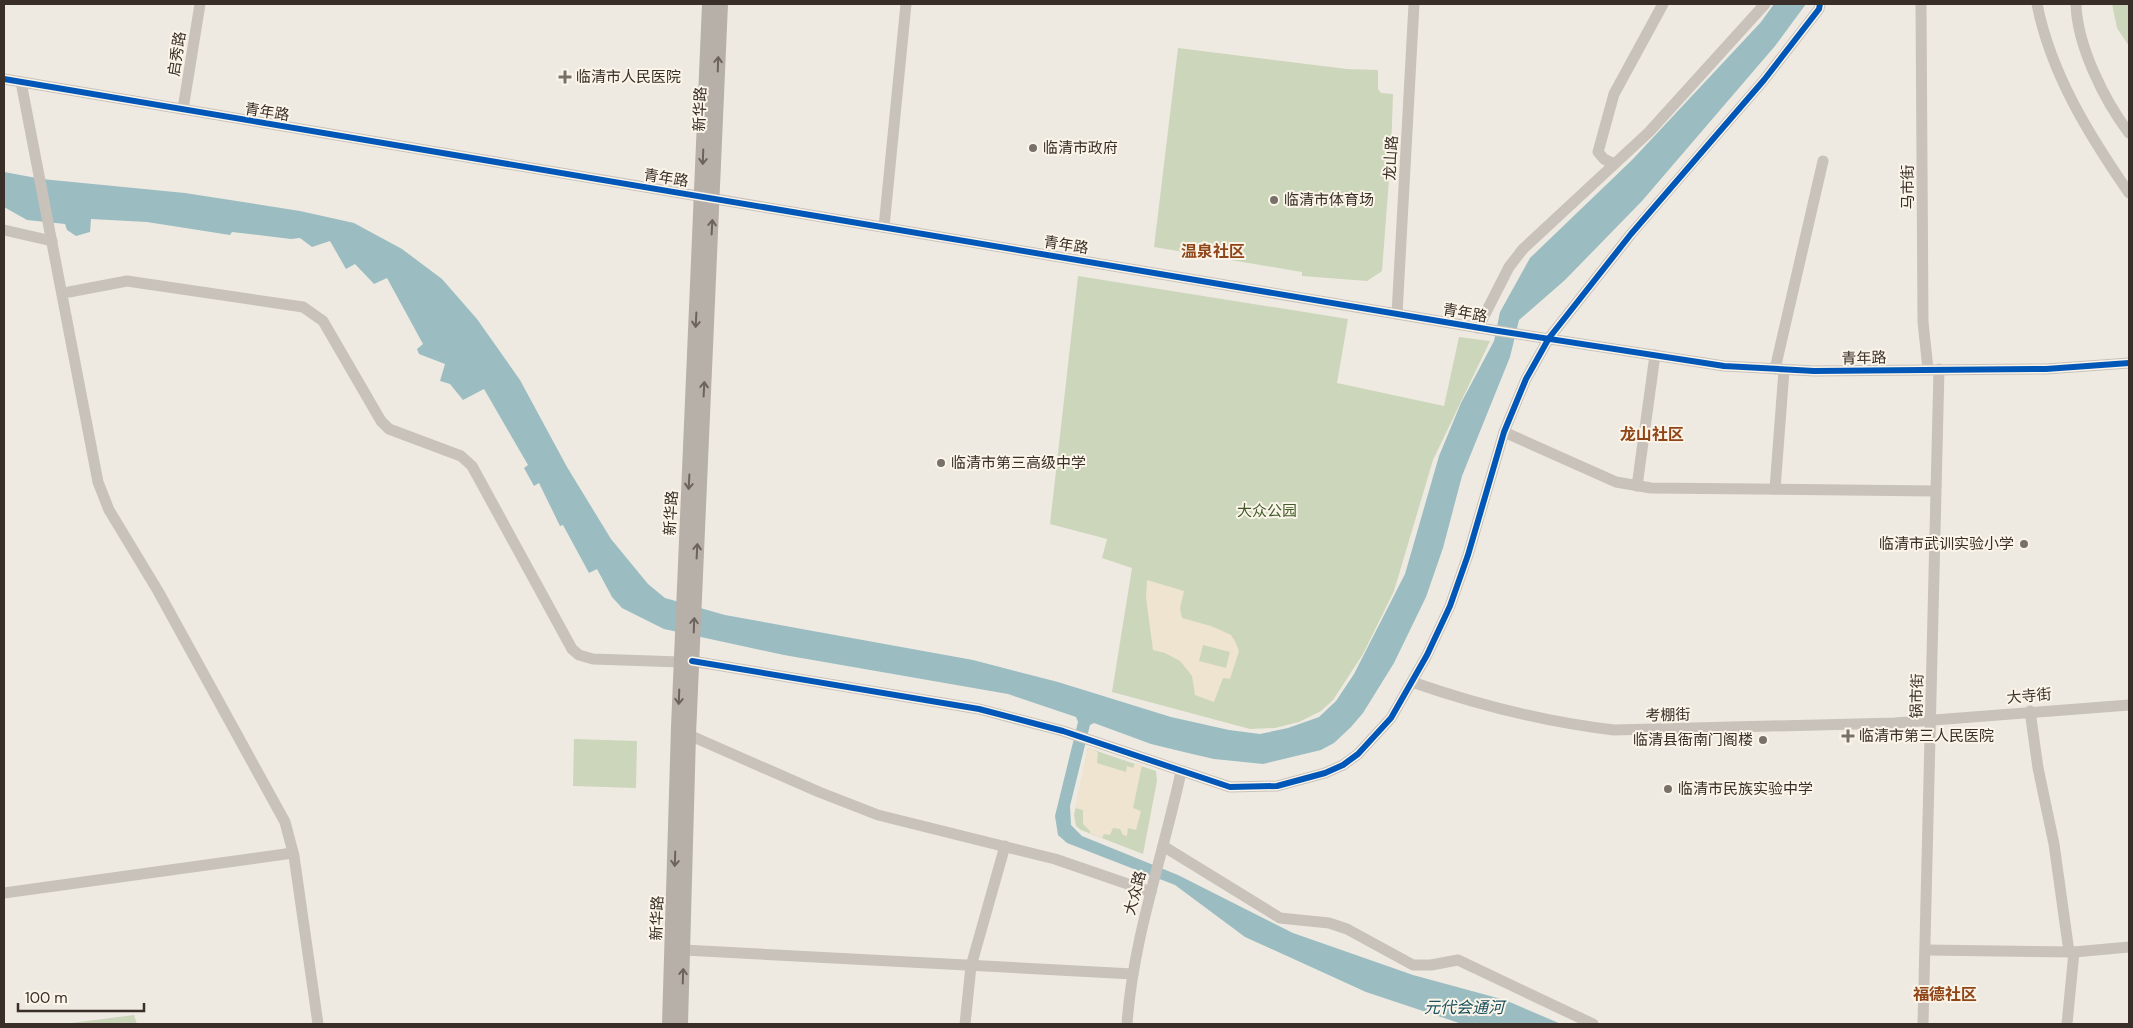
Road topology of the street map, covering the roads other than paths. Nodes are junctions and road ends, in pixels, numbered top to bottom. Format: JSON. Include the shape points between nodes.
{"nodes":[{"id":1,"x":200,"y":4,"type":"edge"},
{"id":2,"x":710,"y":4,"type":"edge"},
{"id":3,"x":721,"y":4,"type":"edge"},
{"id":4,"x":906,"y":4,"type":"edge"},
{"id":5,"x":1414,"y":4,"type":"edge"},
{"id":6,"x":1662,"y":4,"type":"edge"},
{"id":7,"x":1764,"y":4,"type":"edge"},
{"id":8,"x":1820,"y":4,"type":"edge"},
{"id":9,"x":1921,"y":4,"type":"edge"},
{"id":10,"x":2037,"y":4,"type":"edge"},
{"id":11,"x":2076,"y":4,"type":"edge"},
{"id":12,"x":4,"y":79,"type":"edge"},
{"id":13,"x":25,"y":82,"type":"junction"},
{"id":14,"x":183,"y":109,"type":"junction"},
{"id":15,"x":2129,"y":133,"type":"edge"},
{"id":16,"x":1823,"y":161,"type":"dead end"},
{"id":17,"x":1614,"y":164,"type":"junction"},
{"id":18,"x":2129,"y":193,"type":"edge"},
{"id":19,"x":707,"y":198,"type":"junction"},
{"id":20,"x":884,"y":227,"type":"junction"},
{"id":21,"x":4,"y":230,"type":"edge"},
{"id":22,"x":53,"y":235,"type":"junction"},
{"id":23,"x":69,"y":292,"type":"junction"},
{"id":24,"x":1397,"y":314,"type":"junction"},
{"id":25,"x":1478,"y":328,"type":"junction"},
{"id":26,"x":1549,"y":338,"type":"junction"},
{"id":27,"x":1655,"y":355,"type":"junction"},
{"id":28,"x":2129,"y":363,"type":"edge"},
{"id":29,"x":1780,"y":369,"type":"junction"},
{"id":30,"x":1934,"y":369,"type":"junction"},
{"id":31,"x":1504,"y":432,"type":"junction"},
{"id":32,"x":1637,"y":486,"type":"junction"},
{"id":33,"x":1775,"y":489,"type":"junction"},
{"id":34,"x":1935,"y":491,"type":"junction"},
{"id":35,"x":687,"y":655,"type":"junction"},
{"id":36,"x":1412,"y":682,"type":"junction"},
{"id":37,"x":2129,"y":705,"type":"edge"},
{"id":38,"x":2030,"y":711,"type":"junction"},
{"id":39,"x":1932,"y":720,"type":"junction"},
{"id":40,"x":689,"y":735,"type":"junction"},
{"id":41,"x":1180,"y":772,"type":"junction"},
{"id":42,"x":1005,"y":846,"type":"junction"},
{"id":43,"x":1163,"y":846,"type":"junction"},
{"id":44,"x":293,"y":853,"type":"junction"},
{"id":45,"x":1151,"y":892,"type":"junction"},
{"id":46,"x":4,"y":893,"type":"edge"},
{"id":47,"x":2129,"y":948,"type":"edge"},
{"id":48,"x":684,"y":950,"type":"junction"},
{"id":49,"x":1926,"y":950,"type":"junction"},
{"id":50,"x":2072,"y":952,"type":"junction"},
{"id":51,"x":971,"y":966,"type":"junction"},
{"id":52,"x":1133,"y":974,"type":"junction"},
{"id":53,"x":318,"y":1024,"type":"edge"},
{"id":54,"x":325,"y":1024,"type":"edge"},
{"id":55,"x":669,"y":1024,"type":"edge"},
{"id":56,"x":681,"y":1024,"type":"edge"},
{"id":57,"x":965,"y":1024,"type":"edge"},
{"id":58,"x":1127,"y":1024,"type":"edge"},
{"id":59,"x":1593,"y":1024,"type":"edge"},
{"id":60,"x":1924,"y":1024,"type":"edge"},
{"id":61,"x":2067,"y":1024,"type":"edge"}],
"edges":[{"from":1,"to":14,"type":"street","name":"启秀路"},
{"from":2,"to":19,"type":"main road","name":"新华路","one_way":true},
{"from":19,"to":3,"type":"main road","name":"新华路","one_way":true},
{"from":4,"to":20,"type":"street"},
{"from":5,"to":24,"type":"street","name":"龙山路"},
{"from":6,"to":17,"type":"street","via":[[1614,94],[1598,152]]},
{"from":7,"to":17,"type":"street","via":[[1649,132]]},
{"from":8,"to":26,"type":"street","via":[[1764,80],[1631,234]]},
{"from":9,"to":30,"type":"street","name":"马市街","via":[[1923,322]]},
{"from":10,"to":18,"type":"street","via":[[2063,84],[2097,146]]},
{"from":11,"to":15,"type":"street","via":[[2077,23],[2086,52]]},
{"from":12,"to":13,"type":"street","name":"青年路"},
{"from":13,"to":14,"type":"street","name":"青年路"},
{"from":13,"to":22,"type":"street"},
{"from":14,"to":19,"type":"street","name":"青年路"},
{"from":16,"to":29,"type":"street"},
{"from":17,"to":25,"type":"street","via":[[1523,249],[1509,267]]},
{"from":19,"to":20,"type":"street","name":"青年路"},
{"from":19,"to":35,"type":"main road","name":"新华路"},
{"from":20,"to":24,"type":"street","name":"青年路"},
{"from":21,"to":22,"type":"street"},
{"from":22,"to":23,"type":"street"},
{"from":22,"to":44,"type":"street","via":[[103,499],[158,591],[285,822]]},
{"from":23,"to":35,"type":"street","via":[[127,281],[303,307],[323,322],[381,421],[389,429],[460,456],[472,466],[572,649],[593,659]]},
{"from":23,"to":54,"type":"street","via":[[110,496],[164,587],[292,820],[301,855]]},
{"from":24,"to":25,"type":"street","name":"青年路"},
{"from":25,"to":26,"type":"street","name":"青年路"},
{"from":26,"to":27,"type":"street","name":"青年路"},
{"from":26,"to":31,"type":"street","via":[[1526,379]]},
{"from":27,"to":29,"type":"street","name":"青年路","via":[[1724,366]]},
{"from":27,"to":32,"type":"street"},
{"from":28,"to":30,"type":"street","name":"青年路","via":[[2046,369]]},
{"from":29,"to":30,"type":"street","name":"青年路","via":[[1814,372]]},
{"from":29,"to":33,"type":"street"},
{"from":30,"to":34,"type":"street","name":"锅市街"},
{"from":31,"to":32,"type":"street","via":[[1616,482]]},
{"from":31,"to":36,"type":"street","via":[[1459,583]]},
{"from":32,"to":33,"type":"street"},
{"from":33,"to":34,"type":"street"},
{"from":34,"to":39,"type":"street","name":"锅市街"},
{"from":35,"to":40,"type":"main road","name":"新华路"},
{"from":35,"to":41,"type":"street","via":[[979,709],[1063,731]]},
{"from":35,"to":55,"type":"main road","name":"新华路","one_way":true},
{"from":36,"to":39,"type":"street","name":"考棚街","via":[[1478,704],[1574,725],[1614,730]]},
{"from":36,"to":41,"type":"street","via":[[1391,718],[1371,742],[1343,765],[1325,773],[1292,784],[1259,788],[1230,787]]},
{"from":37,"to":38,"type":"street","name":"大寺街"},
{"from":38,"to":39,"type":"street","name":"大寺街"},
{"from":38,"to":50,"type":"street"},
{"from":39,"to":49,"type":"street","name":"锅市街"},
{"from":40,"to":42,"type":"street","via":[[878,815]]},
{"from":40,"to":48,"type":"main road","name":"新华路"},
{"from":41,"to":43,"type":"street","name":"大众路"},
{"from":42,"to":45,"type":"street","via":[[1055,859]]},
{"from":42,"to":51,"type":"street"},
{"from":43,"to":45,"type":"street","name":"大众路"},
{"from":43,"to":59,"type":"street","via":[[1280,918],[1329,923],[1347,929],[1412,965],[1458,960]]},
{"from":44,"to":46,"type":"street"},
{"from":44,"to":53,"type":"street"},
{"from":45,"to":52,"type":"street","name":"大众路"},
{"from":47,"to":50,"type":"street"},
{"from":48,"to":51,"type":"street"},
{"from":56,"to":48,"type":"main road","name":"新华路","one_way":true},
{"from":49,"to":50,"type":"street"},
{"from":49,"to":60,"type":"street","name":"锅市街"},
{"from":50,"to":61,"type":"street"},
{"from":51,"to":52,"type":"street"},
{"from":51,"to":57,"type":"street"},
{"from":52,"to":58,"type":"street","name":"大众路"}]}
